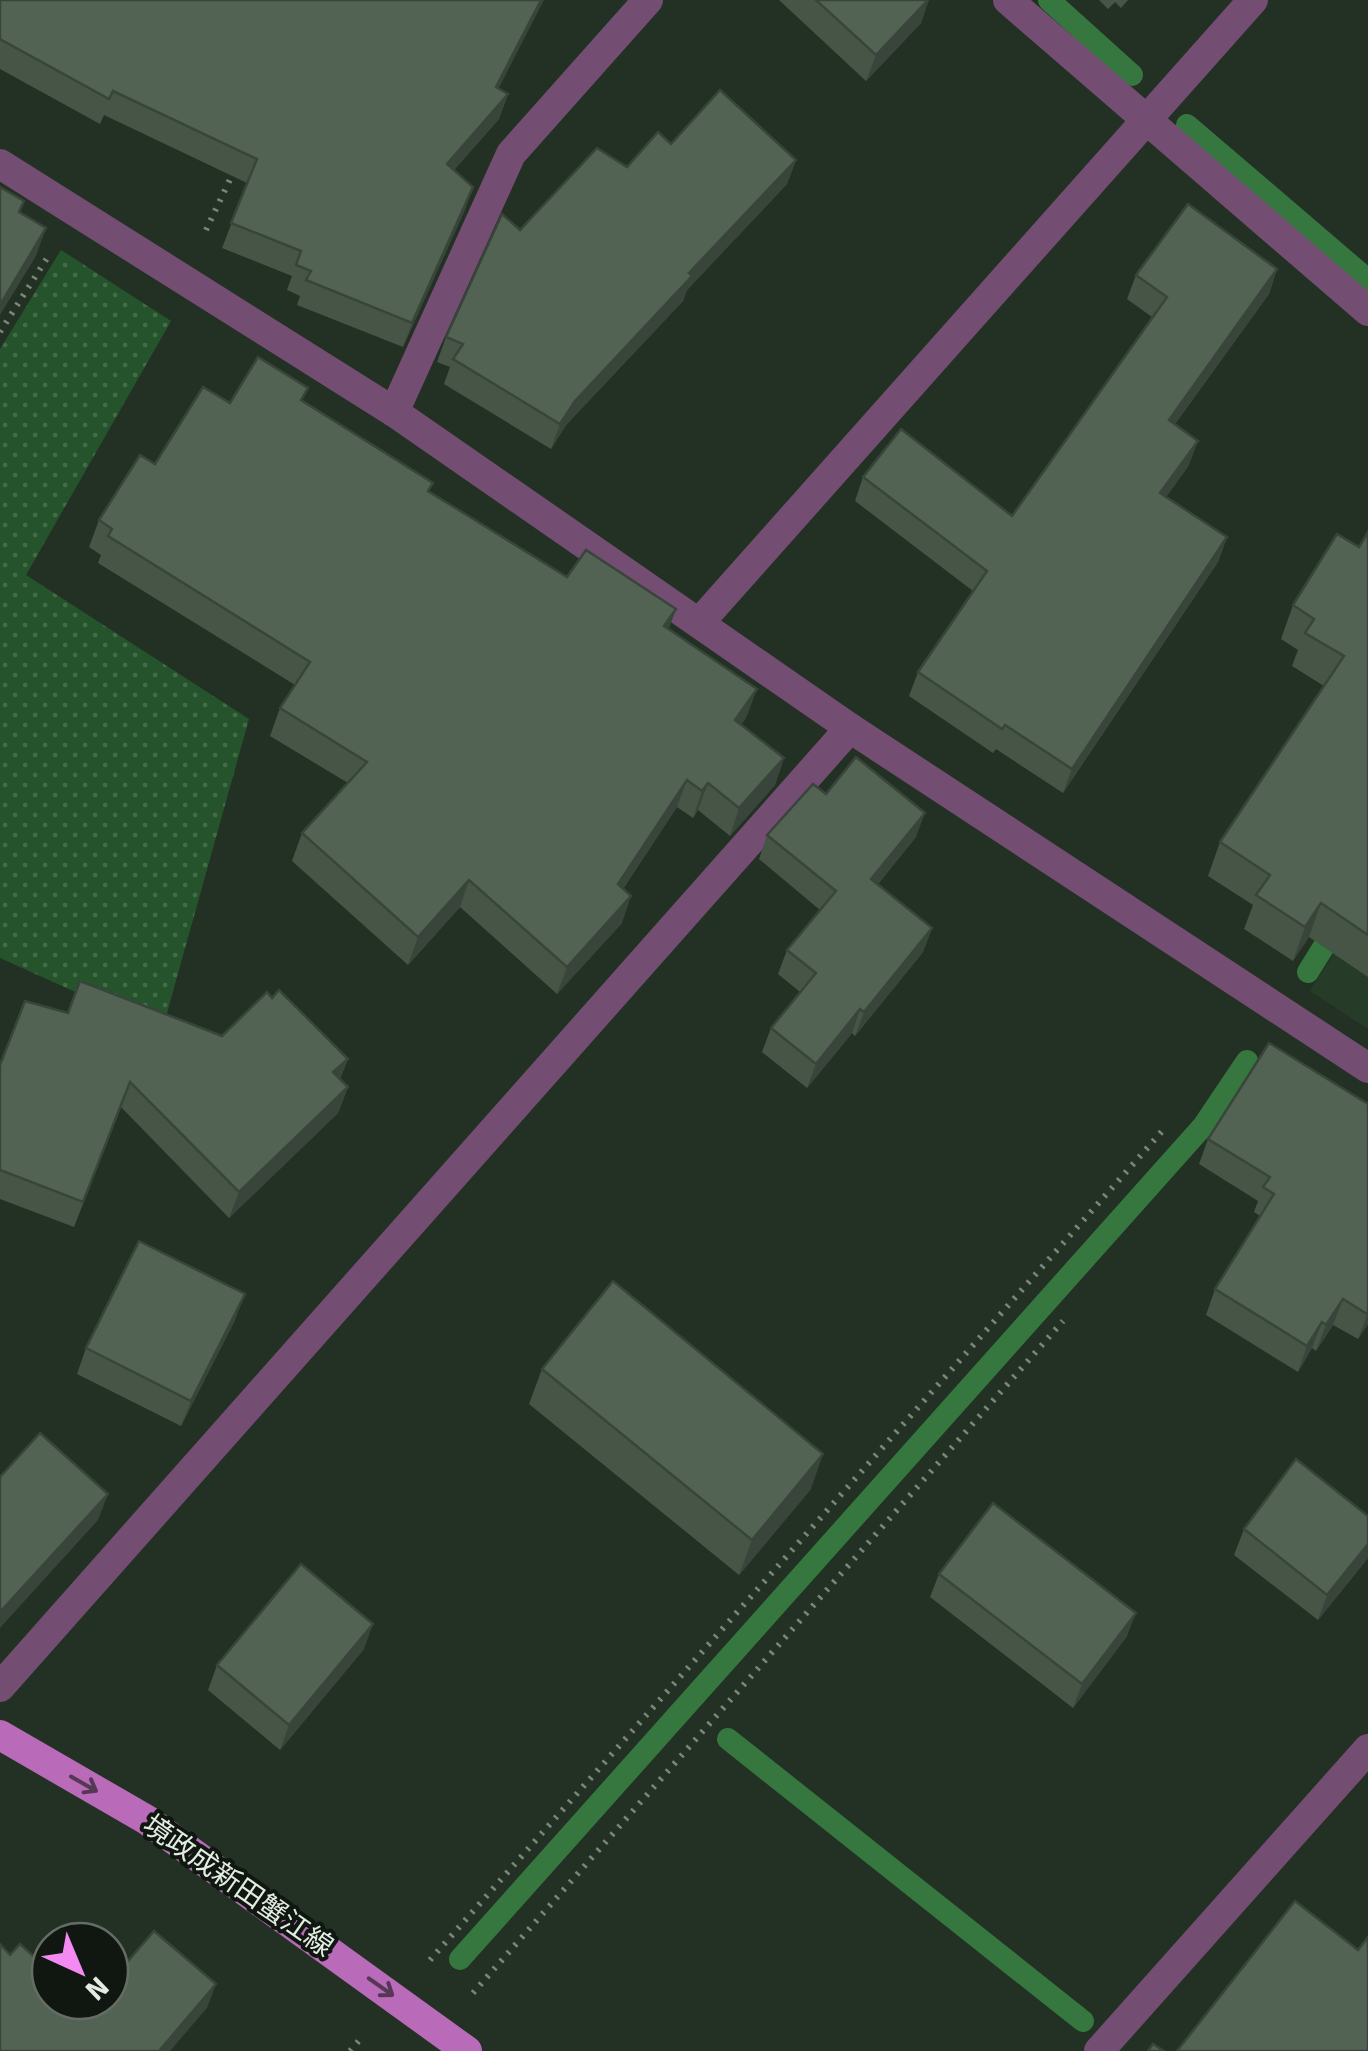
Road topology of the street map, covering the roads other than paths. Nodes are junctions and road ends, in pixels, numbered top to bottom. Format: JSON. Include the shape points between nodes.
{"nodes":[{"id":1,"x":648,"y":0,"type":"edge"},
{"id":2,"x":1008,"y":0,"type":"edge"},
{"id":3,"x":1253,"y":0,"type":"edge"},
{"id":4,"x":1146,"y":120,"type":"junction"},
{"id":5,"x":0,"y":164,"type":"edge"},
{"id":6,"x":1368,"y":311,"type":"edge"},
{"id":7,"x":394,"y":412,"type":"junction"},
{"id":8,"x":699,"y":623,"type":"junction"},
{"id":9,"x":850,"y":728,"type":"junction"},
{"id":10,"x":1368,"y":1068,"type":"edge"},
{"id":11,"x":0,"y":1688,"type":"edge"},
{"id":12,"x":0,"y":1735,"type":"edge"},
{"id":13,"x":1368,"y":1750,"type":"edge"},
{"id":14,"x":467,"y":2051,"type":"edge"},
{"id":15,"x":1099,"y":2051,"type":"edge"}],
"edges":[{"from":1,"to":7,"type":"street","via":[[511,154]]},
{"from":2,"to":4,"type":"street"},
{"from":3,"to":4,"type":"street"},
{"from":4,"to":6,"type":"street"},
{"from":4,"to":8,"type":"street"},
{"from":5,"to":7,"type":"street"},
{"from":7,"to":8,"type":"street"},
{"from":8,"to":9,"type":"street"},
{"from":9,"to":10,"type":"street"},
{"from":9,"to":11,"type":"street"},
{"from":12,"to":14,"type":"main road","name":"境政成新田蟹江線","one_way":true,"via":[[146,1820]]},
{"from":13,"to":15,"type":"street"}]}
